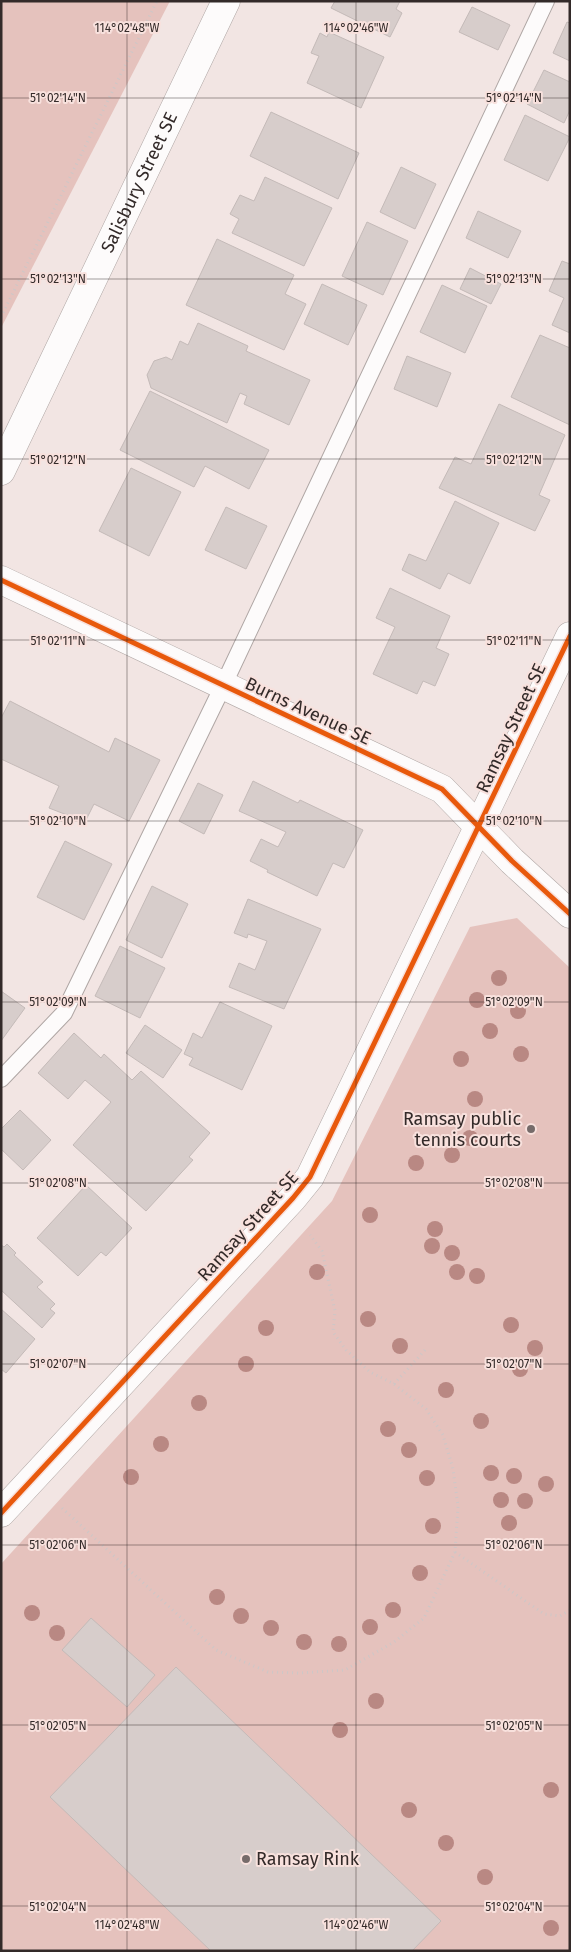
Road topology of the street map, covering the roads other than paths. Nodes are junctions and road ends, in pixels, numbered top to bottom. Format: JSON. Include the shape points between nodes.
{"nodes":[{"id":1,"x":226,"y":1,"type":"edge"},
{"id":2,"x":546,"y":1,"type":"edge"},
{"id":3,"x":1,"y":471,"type":"edge"},
{"id":4,"x":1,"y":580,"type":"edge"},
{"id":5,"x":570,"y":636,"type":"edge"},
{"id":6,"x":223,"y":686,"type":"junction"},
{"id":7,"x":479,"y":826,"type":"junction"},
{"id":8,"x":570,"y":914,"type":"edge"},
{"id":9,"x":1,"y":1079,"type":"edge"},
{"id":10,"x":1,"y":1513,"type":"edge"}],
"edges":[{"from":1,"to":3,"type":"street","name":"Salisbury Street SE"},
{"from":2,"to":6,"type":"lane"},
{"from":4,"to":6,"type":"street","name":"Burns Avenue SE"},
{"from":5,"to":7,"type":"street","name":"Ramsay Street SE"},
{"from":6,"to":7,"type":"street","name":"Burns Avenue SE","via":[[442,789]]},
{"from":6,"to":9,"type":"lane","via":[[64,1013]]},
{"from":7,"to":8,"type":"street","name":"Burns Avenue SE"},
{"from":7,"to":10,"type":"street","name":"Ramsay Street SE","via":[[310,1177]]}]}
